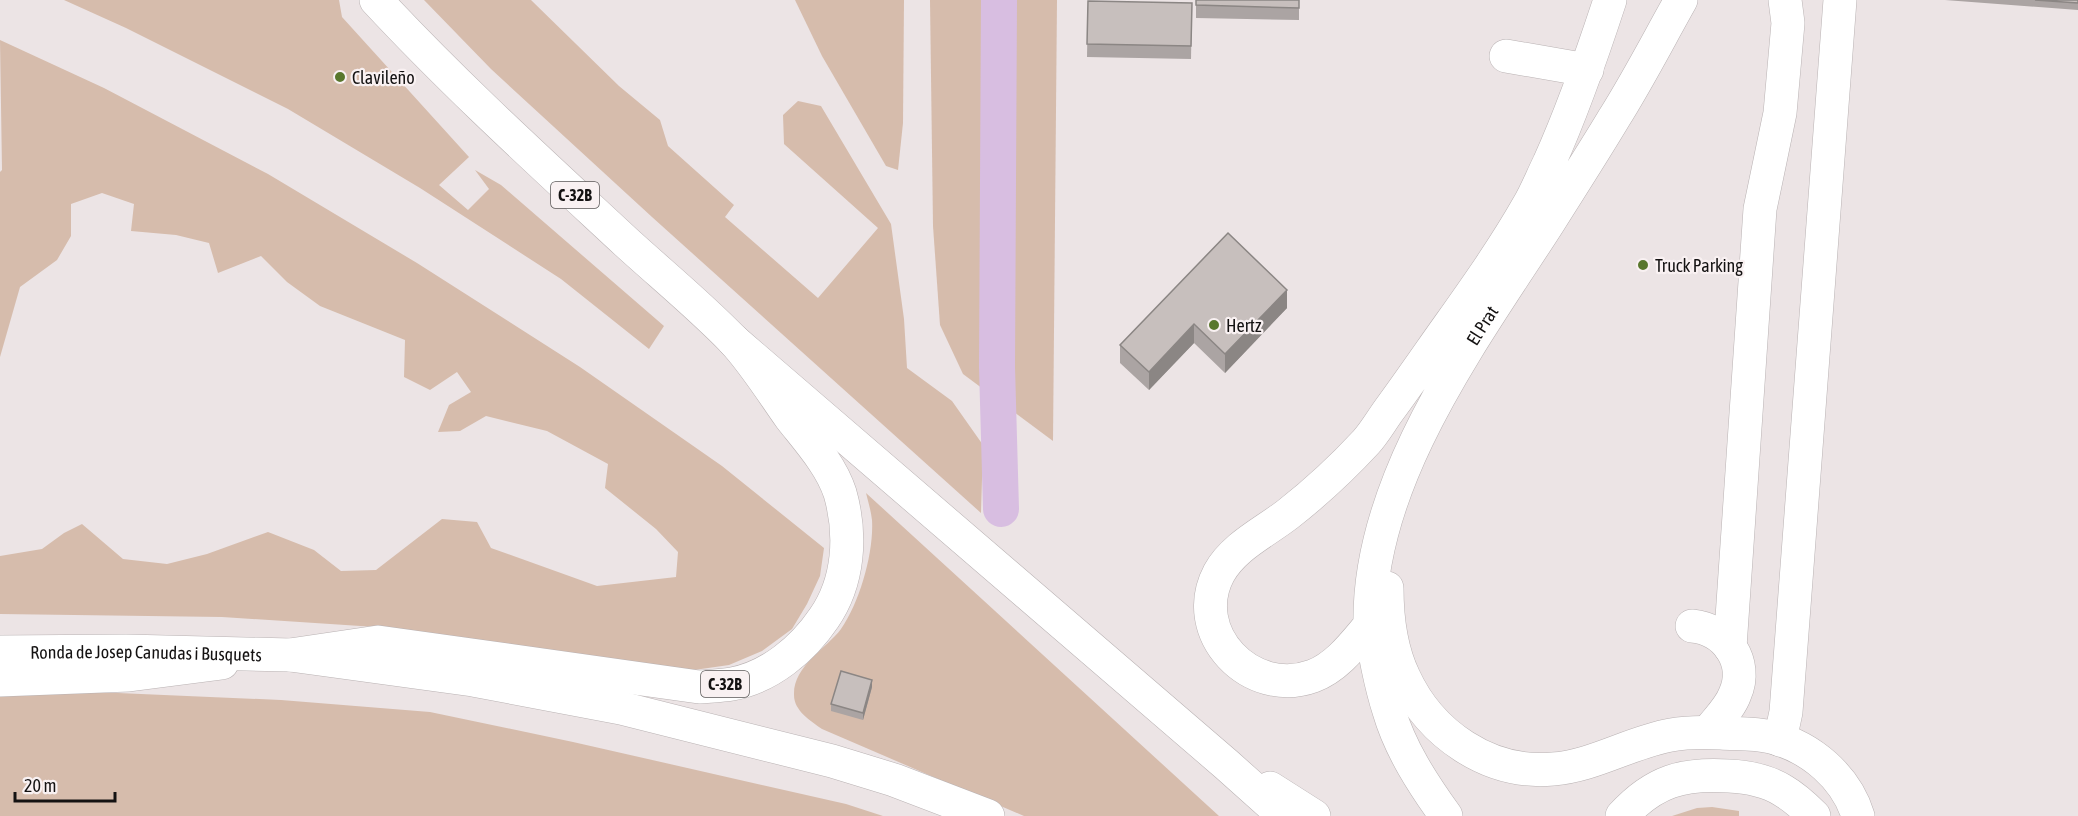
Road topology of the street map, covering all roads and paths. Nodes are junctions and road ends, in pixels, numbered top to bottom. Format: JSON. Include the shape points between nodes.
{"nodes":[{"id":1,"x":376,"y":0,"type":"edge"},
{"id":2,"x":1610,"y":0,"type":"edge"},
{"id":3,"x":1681,"y":0,"type":"edge"},
{"id":4,"x":1785,"y":0,"type":"edge"},
{"id":5,"x":1840,"y":0,"type":"edge"},
{"id":6,"x":1506,"y":56,"type":"dead end"},
{"id":7,"x":1587,"y":70,"type":"junction"},
{"id":8,"x":734,"y":341,"type":"junction"},
{"id":9,"x":1395,"y":492,"type":"junction"},
{"id":10,"x":1370,"y":625,"type":"junction"},
{"id":11,"x":1692,"y":626,"type":"dead end"},
{"id":12,"x":1730,"y":646,"type":"junction"},
{"id":13,"x":0,"y":652,"type":"edge"},
{"id":14,"x":290,"y":655,"type":"junction"},
{"id":15,"x":0,"y":680,"type":"edge"},
{"id":16,"x":1708,"y":732,"type":"junction"},
{"id":17,"x":1780,"y":740,"type":"junction"},
{"id":18,"x":1227,"y":765,"type":"junction"},
{"id":19,"x":988,"y":816,"type":"edge"},
{"id":20,"x":1284,"y":816,"type":"edge"},
{"id":21,"x":1314,"y":816,"type":"edge"},
{"id":22,"x":1446,"y":816,"type":"edge"},
{"id":23,"x":1622,"y":816,"type":"edge"},
{"id":24,"x":1814,"y":816,"type":"edge"},
{"id":25,"x":1858,"y":816,"type":"edge"}],
"edges":[{"from":1,"to":8,"type":"main road","number":"C-32B","via":[[534,158]]},
{"from":2,"to":7,"type":"main road"},
{"from":3,"to":9,"type":"main road","name":"El Prat","via":[[1615,118],[1447,382]]},
{"from":4,"to":12,"type":"main road","via":[[1788,23],[1780,113],[1760,209]]},
{"from":5,"to":17,"type":"main road","via":[[1786,712]]},
{"from":6,"to":7,"type":"main road"},
{"from":7,"to":10,"type":"main road","via":[[1529,205],[1368,440],[1320,488],[1229,559],[1211,598],[1213,624],[1223,648],[1252,673],[1276,681],[1302,679],[1325,670]]},
{"from":8,"to":14,"type":"main road","number":"C-32B","via":[[830,471],[840,492],[846,523],[847,553],[840,587],[826,615],[808,640],[765,673],[734,684],[699,687],[378,642]]},
{"from":8,"to":18,"type":"main road","number":"C-32B"},
{"from":9,"to":10,"type":"main road","name":"El Prat","via":[[1376,557]]},
{"from":9,"to":16,"type":"main road","via":[[1386,564],[1395,651],[1416,699],[1451,738],[1497,763],[1522,770],[1580,765],[1673,734]]},
{"from":10,"to":22,"type":"main road","name":"El Prat","via":[[1389,713],[1406,753]]},
{"from":11,"to":12,"type":"main road","via":[[1712,631]]},
{"from":12,"to":16,"type":"main road","via":[[1739,668],[1738,684],[1733,700]]},
{"from":13,"to":14,"type":"main road","name":"Ronda de Josep Canudas i Busquets"},
{"from":14,"to":15,"type":"main road","via":[[129,675]]},
{"from":14,"to":19,"type":"main road","via":[[473,680],[621,708],[832,760]]},
{"from":16,"to":17,"type":"main road","via":[[1756,734]]},
{"from":17,"to":25,"type":"main road","via":[[1807,752],[1831,772],[1848,790]]},
{"from":18,"to":20,"type":"main road","number":"C-32B"},
{"from":18,"to":21,"type":"main road"},
{"from":23,"to":24,"type":"main road","via":[[1649,792],[1674,780],[1702,774],[1762,780],[1800,802]]}]}
